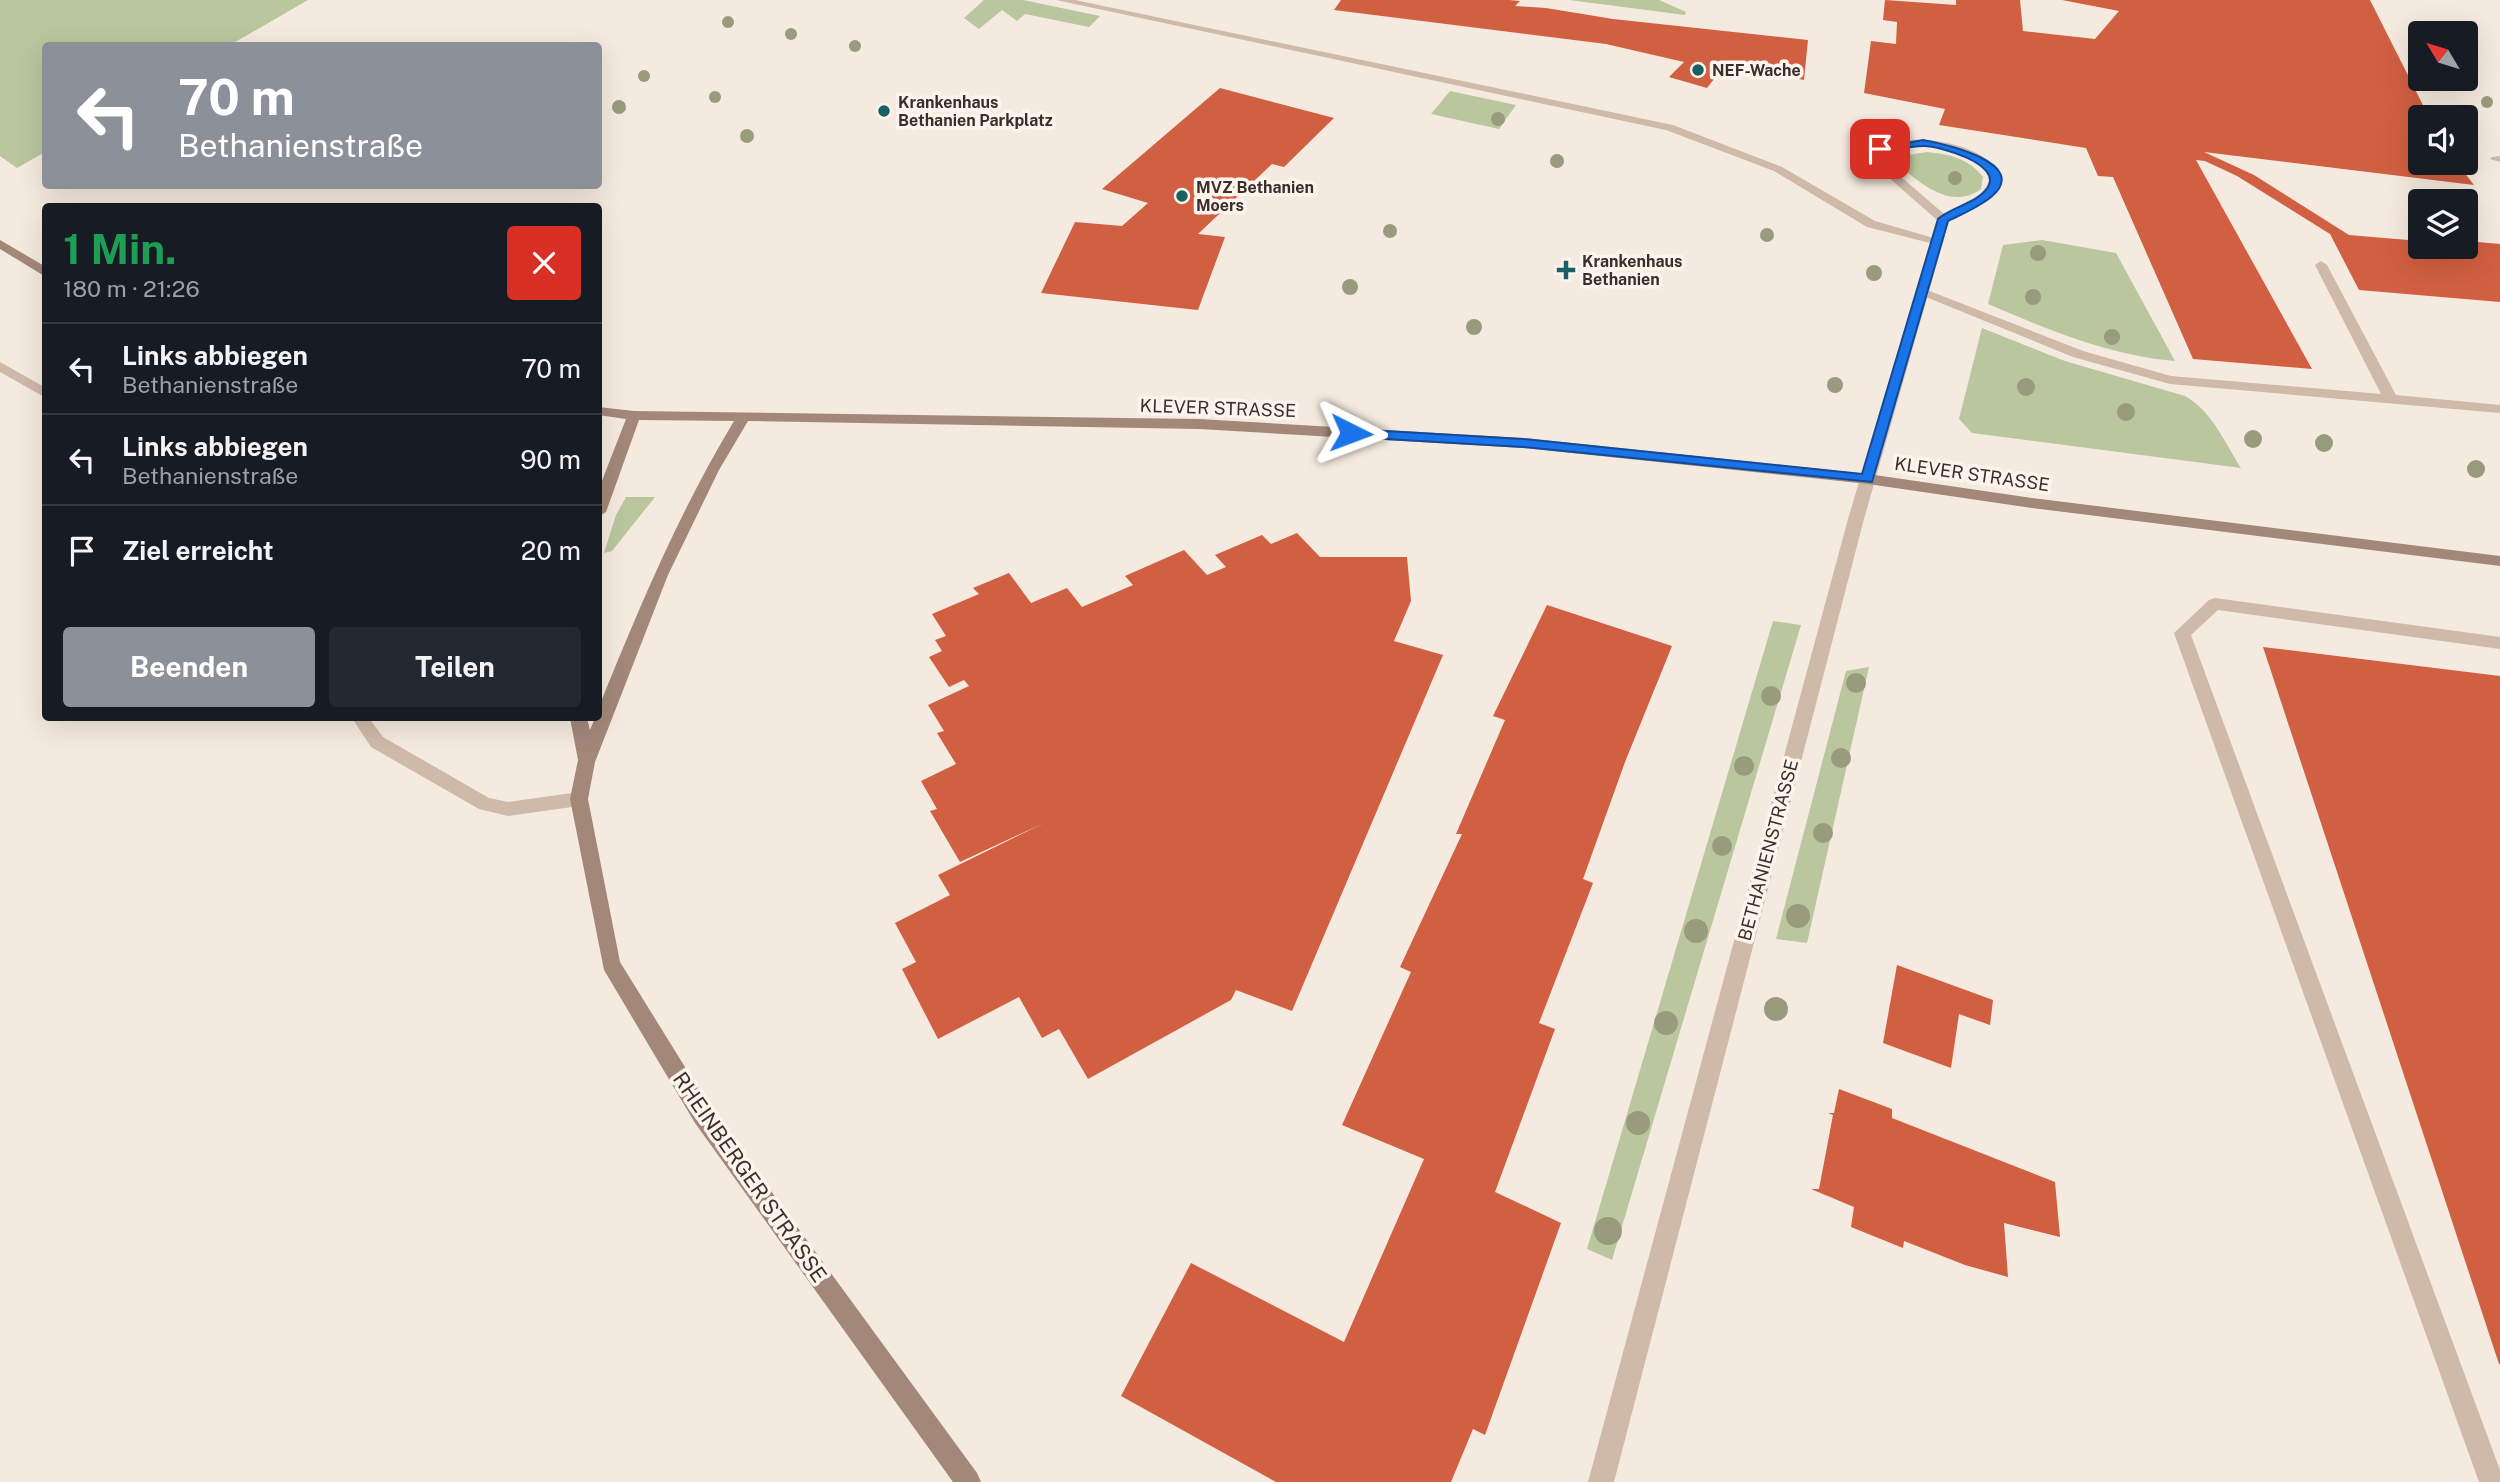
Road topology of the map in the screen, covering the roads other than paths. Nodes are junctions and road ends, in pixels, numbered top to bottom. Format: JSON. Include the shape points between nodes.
{"nodes":[{"id":1,"x":1060,"y":0,"type":"edge"},
{"id":2,"x":1943,"y":219,"type":"junction"},
{"id":3,"x":1938,"y":242,"type":"junction"},
{"id":4,"x":0,"y":244,"type":"edge"},
{"id":5,"x":2320,"y":265,"type":"dead end"},
{"id":6,"x":42,"y":271,"type":"edge"},
{"id":7,"x":1922,"y":293,"type":"junction"},
{"id":8,"x":0,"y":366,"type":"edge"},
{"id":9,"x":42,"y":392,"type":"edge"},
{"id":10,"x":2391,"y":400,"type":"junction"},
{"id":11,"x":2500,"y":410,"type":"edge"},
{"id":12,"x":602,"y":411,"type":"edge"},
{"id":13,"x":634,"y":415,"type":"junction"},
{"id":14,"x":744,"y":416,"type":"junction"},
{"id":15,"x":1868,"y":479,"type":"junction"},
{"id":16,"x":602,"y":501,"type":"edge"},
{"id":17,"x":2500,"y":561,"type":"edge"},
{"id":18,"x":2500,"y":643,"type":"edge"},
{"id":19,"x":362,"y":721,"type":"edge"},
{"id":20,"x":579,"y":721,"type":"edge"},
{"id":21,"x":586,"y":762,"type":"junction"},
{"id":22,"x":579,"y":799,"type":"junction"},
{"id":23,"x":968,"y":1482,"type":"edge"},
{"id":24,"x":1601,"y":1482,"type":"edge"},
{"id":25,"x":2492,"y":1482,"type":"edge"}],
"edges":[{"from":1,"to":3,"type":"street","via":[[1669,127],[1778,169],[1871,225]]},
{"from":2,"to":2,"type":"street","via":[[1870,156],[1899,144],[1923,143],[1969,154],[1989,165],[1996,175],[1995,186]]},
{"from":2,"to":3,"type":"street","name":"BETHANIENSTRASSE"},
{"from":3,"to":7,"type":"street","name":"BETHANIENSTRASSE"},
{"from":4,"to":6,"type":"main road"},
{"from":5,"to":10,"type":"street"},
{"from":7,"to":10,"type":"street","via":[[2078,355],[2142,374]]},
{"from":7,"to":15,"type":"street","name":"BETHANIENSTRASSE"},
{"from":8,"to":9,"type":"street"},
{"from":10,"to":11,"type":"street"},
{"from":12,"to":13,"type":"main road","name":"KLEVER STRASSE"},
{"from":13,"to":14,"type":"main road","name":"KLEVER STRASSE"},
{"from":13,"to":16,"type":"main road"},
{"from":14,"to":15,"type":"main road","name":"KLEVER STRASSE","via":[[1310,430],[1523,443]]},
{"from":14,"to":21,"type":"main road","via":[[660,575]]},
{"from":15,"to":17,"type":"main road","name":"KLEVER STRASSE"},
{"from":15,"to":24,"type":"street","name":"BETHANIENSTRASSE"},
{"from":18,"to":25,"type":"street","via":[[2216,604],[2182,633]]},
{"from":19,"to":22,"type":"street","via":[[377,741],[485,804],[508,809]]},
{"from":20,"to":21,"type":"main road"},
{"from":21,"to":22,"type":"main road","name":"RHEINBERGER STRASSE"},
{"from":22,"to":23,"type":"main road","name":"RHEINBERGER STRASSE","via":[[611,964],[703,1116]]}]}
